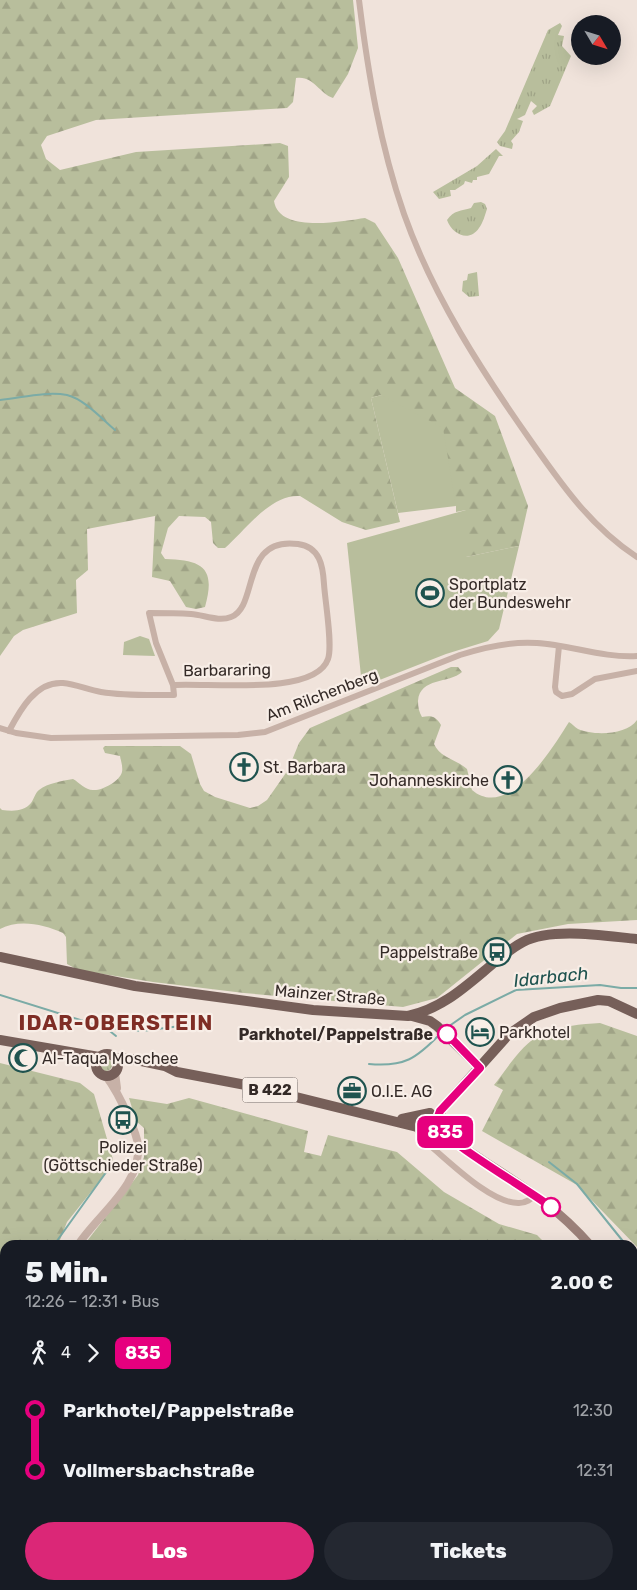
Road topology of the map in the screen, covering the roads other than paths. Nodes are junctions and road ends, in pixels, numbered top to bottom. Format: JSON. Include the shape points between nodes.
{"nodes":[{"id":1,"x":360,"y":0,"type":"edge"},
{"id":2,"x":637,"y":557,"type":"edge"},
{"id":3,"x":559,"y":646,"type":"junction"},
{"id":4,"x":637,"y":656,"type":"edge"},
{"id":5,"x":637,"y":671,"type":"edge"},
{"id":6,"x":173,"y":685,"type":"junction"},
{"id":7,"x":0,"y":728,"type":"edge"},
{"id":8,"x":9,"y":731,"type":"junction"},
{"id":9,"x":637,"y":939,"type":"edge"},
{"id":10,"x":0,"y":958,"type":"edge"},
{"id":11,"x":445,"y":1003,"type":"junction"},
{"id":12,"x":637,"y":1014,"type":"edge"},
{"id":13,"x":408,"y":1016,"type":"junction"},
{"id":14,"x":430,"y":1021,"type":"junction"},
{"id":15,"x":0,"y":1040,"type":"edge"},
{"id":16,"x":98,"y":1062,"type":"junction"},
{"id":17,"x":114,"y":1068,"type":"junction"},
{"id":18,"x":480,"y":1068,"type":"junction"},
{"id":19,"x":429,"y":1122,"type":"junction"},
{"id":20,"x":428,"y":1144,"type":"dead end"},
{"id":21,"x":536,"y":1195,"type":"junction"},
{"id":22,"x":82,"y":1240,"type":"edge"},
{"id":23,"x":585,"y":1240,"type":"edge"}],
"edges":[{"from":1,"to":2,"type":"street","via":[[372,96],[394,181],[417,246],[438,291],[491,384],[570,495],[600,529]]},
{"from":3,"to":4,"type":"street","name":"Am Rilchenberg","via":[[607,656]]},
{"from":3,"to":5,"type":"street","via":[[555,687],[562,696],[572,694],[595,679]]},
{"from":3,"to":8,"type":"street","name":"Am Rilchenberg","via":[[514,643],[474,650],[265,732],[74,738],[33,737]]},
{"from":6,"to":6,"type":"street","name":"Barbararing","via":[[273,684],[305,677],[322,668],[330,653],[322,570],[317,554],[302,544],[281,545],[264,553],[255,567],[240,610],[234,616],[221,619],[193,614],[149,613],[156,643]]},
{"from":6,"to":8,"type":"street","via":[[174,695],[109,693],[63,683],[52,684],[33,696]]},
{"from":7,"to":8,"type":"street","name":"Am Rilchenberg"},
{"from":9,"to":11,"type":"main road","name":"Mainzer Straße","via":[[572,935],[532,938],[508,952]]},
{"from":10,"to":13,"type":"main road","name":"Mainzer Straße","via":[[135,986],[336,1012]]},
{"from":11,"to":13,"type":"main road","name":"Mainzer Straße"},
{"from":11,"to":14,"type":"main road"},
{"from":12,"to":18,"type":"main road","number":"B 422","via":[[604,1000],[560,1008],[534,1017],[516,1028]]},
{"from":13,"to":14,"type":"main road"},
{"from":14,"to":18,"type":"main road"},
{"from":15,"to":16,"type":"main road","number":"B 422","via":[[73,1053]]},
{"from":16,"to":17,"type":"main road","via":[[100,1072]]},
{"from":16,"to":17,"type":"main road","number":"B 422","via":[[108,1054]]},
{"from":17,"to":19,"type":"main road","number":"B 422","via":[[144,1062],[396,1120]]},
{"from":17,"to":22,"type":"street","via":[[118,1095],[137,1139],[138,1155],[125,1186]]},
{"from":18,"to":19,"type":"main road","number":"B 422"},
{"from":19,"to":21,"type":"main road"},
{"from":20,"to":21,"type":"street","via":[[491,1193],[519,1203],[530,1201]]},
{"from":21,"to":23,"type":"main road"}]}
